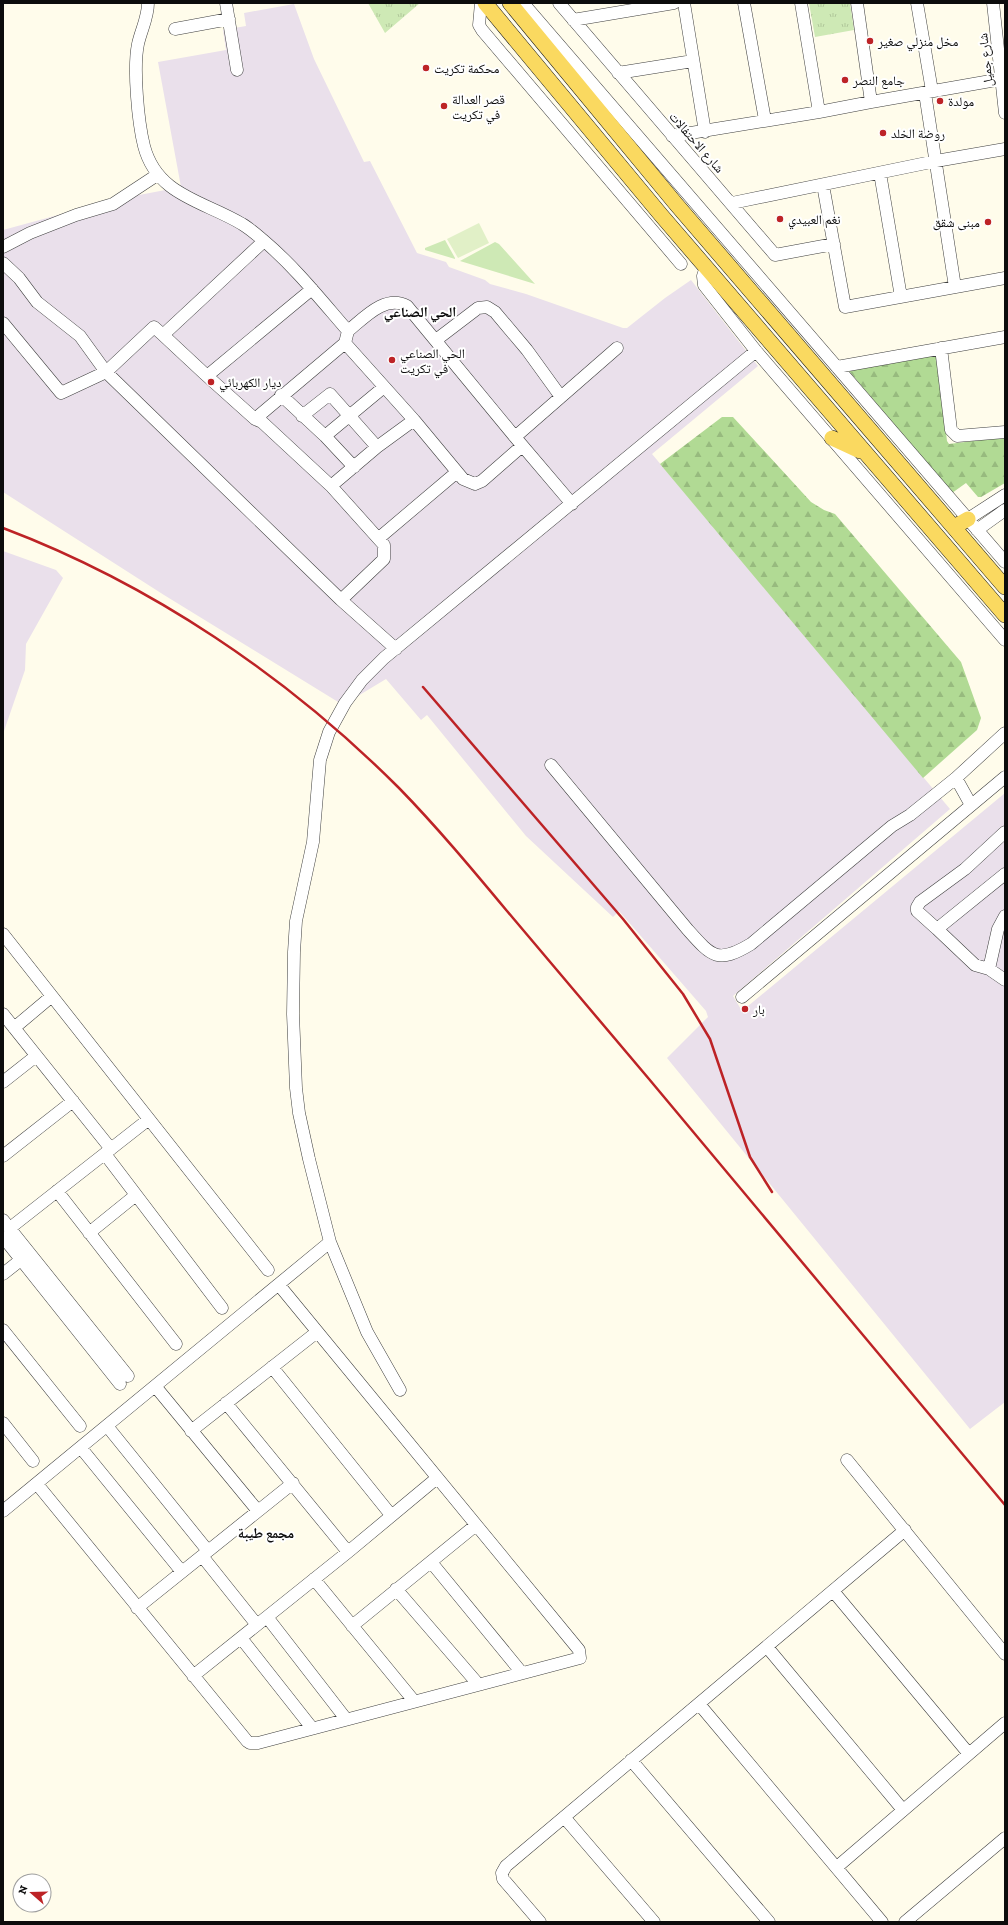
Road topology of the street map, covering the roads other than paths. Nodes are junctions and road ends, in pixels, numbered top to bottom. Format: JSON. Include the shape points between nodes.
{"nodes":[{"id":1,"x":148,"y":3,"type":"edge"},
{"id":2,"x":155,"y":3,"type":"edge"},
{"id":3,"x":226,"y":3,"type":"edge"},
{"id":4,"x":481,"y":3,"type":"edge"},
{"id":5,"x":485,"y":3,"type":"edge"},
{"id":6,"x":510,"y":3,"type":"edge"},
{"id":7,"x":523,"y":3,"type":"edge"},
{"id":8,"x":558,"y":3,"type":"edge"},
{"id":9,"x":674,"y":3,"type":"edge"},
{"id":10,"x":684,"y":3,"type":"edge"},
{"id":11,"x":744,"y":3,"type":"edge"},
{"id":12,"x":801,"y":3,"type":"edge"},
{"id":13,"x":857,"y":3,"type":"edge"},
{"id":14,"x":917,"y":3,"type":"edge"},
{"id":15,"x":993,"y":3,"type":"edge"},
{"id":16,"x":147,"y":17,"type":"junction"},
{"id":17,"x":229,"y":19,"type":"junction"},
{"id":18,"x":573,"y":20,"type":"junction"},
{"id":19,"x":175,"y":29,"type":"dead end"},
{"id":20,"x":693,"y":61,"type":"junction"},
{"id":21,"x":237,"y":70,"type":"dead end"},
{"id":22,"x":618,"y":73,"type":"junction"},
{"id":23,"x":1002,"y":79,"type":"junction"},
{"id":24,"x":928,"y":92,"type":"junction"},
{"id":25,"x":871,"y":102,"type":"junction"},
{"id":26,"x":819,"y":112,"type":"junction"},
{"id":27,"x":1005,"y":113,"type":"edge"},
{"id":28,"x":765,"y":120,"type":"junction"},
{"id":29,"x":705,"y":132,"type":"junction"},
{"id":30,"x":672,"y":136,"type":"junction"},
{"id":31,"x":1005,"y":149,"type":"edge"},
{"id":32,"x":936,"y":161,"type":"junction"},
{"id":33,"x":880,"y":173,"type":"junction"},
{"id":34,"x":157,"y":175,"type":"junction"},
{"id":35,"x":823,"y":185,"type":"junction"},
{"id":36,"x":732,"y":203,"type":"junction"},
{"id":37,"x":676,"y":204,"type":"junction"},
{"id":38,"x":661,"y":215,"type":"junction"},
{"id":39,"x":264,"y":241,"type":"junction"},
{"id":40,"x":834,"y":244,"type":"junction"},
{"id":41,"x":3,"y":247,"type":"edge"},
{"id":42,"x":3,"y":263,"type":"edge"},
{"id":43,"x":681,"y":264,"type":"dead end"},
{"id":44,"x":706,"y":267,"type":"junction"},
{"id":45,"x":1005,"y":278,"type":"edge"},
{"id":46,"x":954,"y":287,"type":"junction"},
{"id":47,"x":312,"y":289,"type":"junction"},
{"id":48,"x":901,"y":297,"type":"junction"},
{"id":49,"x":3,"y":323,"type":"edge"},
{"id":50,"x":163,"y":335,"type":"junction"},
{"id":51,"x":346,"y":337,"type":"junction"},
{"id":52,"x":1005,"y":337,"type":"edge"},
{"id":53,"x":436,"y":340,"type":"junction"},
{"id":54,"x":617,"y":348,"type":"dead end"},
{"id":55,"x":941,"y":348,"type":"junction"},
{"id":56,"x":756,"y":351,"type":"junction"},
{"id":57,"x":837,"y":367,"type":"junction"},
{"id":58,"x":106,"y":372,"type":"junction"},
{"id":59,"x":207,"y":376,"type":"junction"},
{"id":60,"x":384,"y":387,"type":"junction"},
{"id":61,"x":281,"y":396,"type":"junction"},
{"id":62,"x":561,"y":397,"type":"junction"},
{"id":63,"x":302,"y":416,"type":"junction"},
{"id":64,"x":348,"y":416,"type":"junction"},
{"id":65,"x":255,"y":419,"type":"junction"},
{"id":66,"x":414,"y":420,"type":"junction"},
{"id":67,"x":1005,"y":432,"type":"edge"},
{"id":68,"x":325,"y":436,"type":"junction"},
{"id":69,"x":832,"y":438,"type":"junction"},
{"id":70,"x":518,"y":441,"type":"junction"},
{"id":71,"x":377,"y":447,"type":"junction"},
{"id":72,"x":864,"y":453,"type":"junction"},
{"id":73,"x":354,"y":467,"type":"junction"},
{"id":74,"x":457,"y":472,"type":"junction"},
{"id":75,"x":331,"y":486,"type":"junction"},
{"id":76,"x":1005,"y":495,"type":"edge"},
{"id":77,"x":572,"y":504,"type":"junction"},
{"id":78,"x":1005,"y":510,"type":"edge"},
{"id":79,"x":972,"y":525,"type":"junction"},
{"id":80,"x":954,"y":527,"type":"junction"},
{"id":81,"x":379,"y":538,"type":"junction"},
{"id":82,"x":1005,"y":562,"type":"edge"},
{"id":83,"x":1005,"y":587,"type":"edge"},
{"id":84,"x":341,"y":600,"type":"junction"},
{"id":85,"x":1005,"y":615,"type":"edge"},
{"id":86,"x":1005,"y":640,"type":"edge"},
{"id":87,"x":396,"y":649,"type":"junction"},
{"id":88,"x":1005,"y":733,"type":"edge"},
{"id":89,"x":551,"y":765,"type":"dead end"},
{"id":90,"x":1005,"y":777,"type":"edge"},
{"id":91,"x":956,"y":778,"type":"junction"},
{"id":92,"x":971,"y":805,"type":"junction"},
{"id":93,"x":1005,"y":832,"type":"edge"},
{"id":94,"x":1005,"y":874,"type":"edge"},
{"id":95,"x":1005,"y":916,"type":"edge"},
{"id":96,"x":937,"y":929,"type":"junction"},
{"id":97,"x":3,"y":934,"type":"edge"},
{"id":98,"x":990,"y":969,"type":"junction"},
{"id":99,"x":1005,"y":980,"type":"edge"},
{"id":100,"x":52,"y":996,"type":"junction"},
{"id":101,"x":742,"y":997,"type":"dead end"},
{"id":102,"x":3,"y":1014,"type":"edge"},
{"id":103,"x":14,"y":1028,"type":"junction"},
{"id":104,"x":36,"y":1056,"type":"junction"},
{"id":105,"x":3,"y":1082,"type":"edge"},
{"id":106,"x":73,"y":1101,"type":"junction"},
{"id":107,"x":149,"y":1119,"type":"junction"},
{"id":108,"x":108,"y":1151,"type":"junction"},
{"id":109,"x":3,"y":1156,"type":"edge"},
{"id":110,"x":57,"y":1191,"type":"junction"},
{"id":111,"x":136,"y":1195,"type":"junction"},
{"id":112,"x":5,"y":1228,"type":"edge"},
{"id":113,"x":89,"y":1233,"type":"junction"},
{"id":114,"x":330,"y":1242,"type":"junction"},
{"id":115,"x":25,"y":1256,"type":"junction"},
{"id":116,"x":268,"y":1270,"type":"dead end"},
{"id":117,"x":3,"y":1274,"type":"edge"},
{"id":118,"x":278,"y":1285,"type":"junction"},
{"id":119,"x":222,"y":1308,"type":"dead end"},
{"id":120,"x":3,"y":1330,"type":"edge"},
{"id":121,"x":317,"y":1332,"type":"junction"},
{"id":122,"x":176,"y":1344,"type":"dead end"},
{"id":123,"x":272,"y":1367,"type":"junction"},
{"id":124,"x":124,"y":1380,"type":"dead end"},
{"id":125,"x":155,"y":1386,"type":"junction"},
{"id":126,"x":400,"y":1390,"type":"dead end"},
{"id":127,"x":226,"y":1403,"type":"junction"},
{"id":128,"x":3,"y":1423,"type":"edge"},
{"id":129,"x":80,"y":1426,"type":"dead end"},
{"id":130,"x":107,"y":1426,"type":"junction"},
{"id":131,"x":191,"y":1431,"type":"junction"},
{"id":132,"x":80,"y":1448,"type":"junction"},
{"id":133,"x":847,"y":1460,"type":"dead end"},
{"id":134,"x":33,"y":1461,"type":"dead end"},
{"id":135,"x":437,"y":1478,"type":"junction"},
{"id":136,"x":293,"y":1483,"type":"junction"},
{"id":137,"x":38,"y":1484,"type":"junction"},
{"id":138,"x":3,"y":1511,"type":"edge"},
{"id":139,"x":258,"y":1511,"type":"junction"},
{"id":140,"x":391,"y":1515,"type":"junction"},
{"id":141,"x":476,"y":1525,"type":"junction"},
{"id":142,"x":905,"y":1530,"type":"junction"},
{"id":143,"x":348,"y":1552,"type":"junction"},
{"id":144,"x":205,"y":1554,"type":"junction"},
{"id":145,"x":430,"y":1562,"type":"junction"},
{"id":146,"x":182,"y":1572,"type":"junction"},
{"id":147,"x":314,"y":1579,"type":"junction"},
{"id":148,"x":396,"y":1589,"type":"junction"},
{"id":149,"x":833,"y":1591,"type":"junction"},
{"id":150,"x":137,"y":1608,"type":"junction"},
{"id":151,"x":262,"y":1621,"type":"junction"},
{"id":152,"x":352,"y":1626,"type":"junction"},
{"id":153,"x":241,"y":1638,"type":"junction"},
{"id":154,"x":767,"y":1647,"type":"junction"},
{"id":155,"x":1005,"y":1654,"type":"edge"},
{"id":156,"x":522,"y":1673,"type":"junction"},
{"id":157,"x":193,"y":1676,"type":"junction"},
{"id":158,"x":478,"y":1684,"type":"junction"},
{"id":159,"x":414,"y":1701,"type":"junction"},
{"id":160,"x":699,"y":1704,"type":"junction"},
{"id":161,"x":346,"y":1719,"type":"junction"},
{"id":162,"x":1005,"y":1723,"type":"edge"},
{"id":163,"x":312,"y":1728,"type":"junction"},
{"id":164,"x":969,"y":1754,"type":"junction"},
{"id":165,"x":632,"y":1760,"type":"junction"},
{"id":166,"x":903,"y":1810,"type":"junction"},
{"id":167,"x":564,"y":1817,"type":"junction"},
{"id":168,"x":1005,"y":1838,"type":"edge"},
{"id":169,"x":837,"y":1867,"type":"junction"},
{"id":170,"x":540,"y":1922,"type":"edge"},
{"id":171,"x":654,"y":1922,"type":"edge"},
{"id":172,"x":769,"y":1922,"type":"edge"},
{"id":173,"x":882,"y":1922,"type":"edge"},
{"id":174,"x":905,"y":1922,"type":"edge"}],
"edges":[{"from":1,"to":16,"type":"street"},
{"from":2,"to":16,"type":"street"},
{"from":3,"to":17,"type":"street"},
{"from":4,"to":43,"type":"street","via":[[479,26],[482,30]]},
{"from":5,"to":38,"type":"main road"},
{"from":6,"to":37,"type":"main road"},
{"from":7,"to":57,"type":"street"},
{"from":8,"to":18,"type":"street","name":"شارع الاحتفالات"},
{"from":9,"to":18,"type":"street"},
{"from":10,"to":20,"type":"street"},
{"from":11,"to":28,"type":"street"},
{"from":12,"to":26,"type":"street"},
{"from":13,"to":25,"type":"street"},
{"from":14,"to":24,"type":"street"},
{"from":15,"to":23,"type":"street","name":"شارع جميل"},
{"from":16,"to":34,"type":"street","via":[[138,44],[136,74],[144,145],[149,162]]},
{"from":17,"to":19,"type":"street"},
{"from":17,"to":21,"type":"street"},
{"from":18,"to":22,"type":"street","name":"شارع الاحتفالات"},
{"from":20,"to":22,"type":"street"},
{"from":20,"to":29,"type":"street"},
{"from":22,"to":30,"type":"street","name":"شارع الاحتفالات"},
{"from":23,"to":24,"type":"street"},
{"from":23,"to":27,"type":"street","name":"شارع جميل"},
{"from":24,"to":25,"type":"street"},
{"from":24,"to":32,"type":"street"},
{"from":25,"to":26,"type":"street"},
{"from":26,"to":28,"type":"street"},
{"from":28,"to":29,"type":"street"},
{"from":29,"to":30,"type":"street"},
{"from":30,"to":36,"type":"street","name":"شارع الاحتفالات"},
{"from":31,"to":32,"type":"street"},
{"from":32,"to":33,"type":"street"},
{"from":32,"to":46,"type":"street"},
{"from":33,"to":35,"type":"street"},
{"from":33,"to":48,"type":"street"},
{"from":34,"to":39,"type":"street","via":[[175,191],[243,224]]},
{"from":34,"to":41,"type":"street","via":[[113,204],[36,230]]},
{"from":35,"to":36,"type":"street"},
{"from":35,"to":40,"type":"street"},
{"from":36,"to":40,"type":"street","name":"شارع الاحتفالات","via":[[775,255]]},
{"from":37,"to":38,"type":"main road"},
{"from":37,"to":80,"type":"main road"},
{"from":38,"to":44,"type":"main road"},
{"from":39,"to":47,"type":"street"},
{"from":39,"to":50,"type":"street"},
{"from":40,"to":48,"type":"street","via":[[845,307]]},
{"from":42,"to":58,"type":"street","via":[[19,278],[37,302],[80,336]]},
{"from":44,"to":56,"type":"street","via":[[704,285]]},
{"from":44,"to":72,"type":"main road"},
{"from":45,"to":46,"type":"street"},
{"from":46,"to":48,"type":"street"},
{"from":47,"to":51,"type":"street"},
{"from":47,"to":59,"type":"street"},
{"from":49,"to":58,"type":"street","via":[[61,393]]},
{"from":50,"to":58,"type":"street","via":[[154,327]]},
{"from":50,"to":59,"type":"street"},
{"from":51,"to":53,"type":"street","via":[[384,304],[398,302],[413,311]]},
{"from":51,"to":60,"type":"street"},
{"from":51,"to":61,"type":"street"},
{"from":52,"to":55,"type":"street"},
{"from":53,"to":62,"type":"street","via":[[478,308],[487,307],[495,312],[527,350]]},
{"from":53,"to":70,"type":"street"},
{"from":54,"to":62,"type":"street"},
{"from":55,"to":57,"type":"street"},
{"from":55,"to":67,"type":"street","via":[[952,430],[957,436]]},
{"from":56,"to":69,"type":"street"},
{"from":56,"to":77,"type":"street"},
{"from":57,"to":79,"type":"street"},
{"from":58,"to":84,"type":"street"},
{"from":59,"to":65,"type":"street"},
{"from":60,"to":64,"type":"street"},
{"from":60,"to":66,"type":"street"},
{"from":61,"to":63,"type":"street"},
{"from":61,"to":65,"type":"street"},
{"from":62,"to":70,"type":"street"},
{"from":63,"to":64,"type":"street","via":[[330,394]]},
{"from":63,"to":68,"type":"street"},
{"from":64,"to":68,"type":"street"},
{"from":64,"to":71,"type":"street"},
{"from":65,"to":75,"type":"street","via":[[262,422]]},
{"from":66,"to":71,"type":"street"},
{"from":66,"to":74,"type":"street"},
{"from":68,"to":73,"type":"street"},
{"from":69,"to":72,"type":"main road"},
{"from":69,"to":86,"type":"street"},
{"from":70,"to":74,"type":"street","via":[[479,483],[466,481]]},
{"from":70,"to":77,"type":"street"},
{"from":71,"to":73,"type":"street"},
{"from":72,"to":85,"type":"main road"},
{"from":73,"to":75,"type":"street"},
{"from":74,"to":81,"type":"street"},
{"from":75,"to":81,"type":"street"},
{"from":76,"to":79,"type":"street"},
{"from":77,"to":87,"type":"street"},
{"from":78,"to":79,"type":"street"},
{"from":79,"to":80,"type":"main road"},
{"from":79,"to":82,"type":"street"},
{"from":80,"to":83,"type":"main road"},
{"from":81,"to":84,"type":"street","via":[[384,545],[384,559]]},
{"from":84,"to":87,"type":"street"},
{"from":87,"to":114,"type":"street","via":[[362,680],[345,703],[329,732],[320,760],[313,842],[296,921],[293,991],[296,1088],[307,1152]]},
{"from":88,"to":91,"type":"street"},
{"from":89,"to":91,"type":"street","via":[[707,952],[720,956],[735,954],[751,944],[892,826]]},
{"from":90,"to":92,"type":"street"},
{"from":91,"to":92,"type":"street"},
{"from":92,"to":101,"type":"street"},
{"from":93,"to":96,"type":"street","via":[[965,869],[920,902],[917,911]]},
{"from":94,"to":96,"type":"street"},
{"from":95,"to":98,"type":"street","via":[[998,929]]},
{"from":96,"to":98,"type":"street","via":[[975,965]]},
{"from":97,"to":100,"type":"street"},
{"from":98,"to":99,"type":"street"},
{"from":100,"to":103,"type":"street"},
{"from":100,"to":107,"type":"street"},
{"from":102,"to":103,"type":"street"},
{"from":103,"to":104,"type":"street"},
{"from":104,"to":105,"type":"street"},
{"from":104,"to":106,"type":"street"},
{"from":106,"to":108,"type":"street"},
{"from":106,"to":109,"type":"street"},
{"from":107,"to":108,"type":"street"},
{"from":107,"to":116,"type":"street"},
{"from":108,"to":110,"type":"street"},
{"from":108,"to":111,"type":"street"},
{"from":110,"to":112,"type":"street"},
{"from":110,"to":113,"type":"street"},
{"from":111,"to":113,"type":"street"},
{"from":111,"to":119,"type":"street"},
{"from":112,"to":115,"type":"street"},
{"from":113,"to":122,"type":"street"},
{"from":114,"to":118,"type":"street"},
{"from":114,"to":126,"type":"street","via":[[364,1326]]},
{"from":115,"to":117,"type":"street"},
{"from":115,"to":124,"type":"street"},
{"from":118,"to":121,"type":"street"},
{"from":118,"to":125,"type":"street"},
{"from":120,"to":129,"type":"street"},
{"from":121,"to":123,"type":"street"},
{"from":121,"to":135,"type":"street"},
{"from":123,"to":127,"type":"street"},
{"from":123,"to":140,"type":"street"},
{"from":125,"to":130,"type":"street"},
{"from":125,"to":131,"type":"street"},
{"from":127,"to":131,"type":"street"},
{"from":127,"to":136,"type":"street"},
{"from":128,"to":134,"type":"street"},
{"from":130,"to":132,"type":"street"},
{"from":130,"to":144,"type":"street"},
{"from":131,"to":139,"type":"street"},
{"from":132,"to":137,"type":"street"},
{"from":132,"to":146,"type":"street"},
{"from":133,"to":142,"type":"street"},
{"from":135,"to":140,"type":"street"},
{"from":135,"to":141,"type":"street"},
{"from":136,"to":139,"type":"street"},
{"from":136,"to":143,"type":"street"},
{"from":137,"to":138,"type":"street"},
{"from":137,"to":150,"type":"street"},
{"from":139,"to":144,"type":"street"},
{"from":140,"to":143,"type":"street"},
{"from":141,"to":145,"type":"street"},
{"from":141,"to":156,"type":"street","via":[[581,1652],[578,1659]]},
{"from":142,"to":149,"type":"street"},
{"from":142,"to":155,"type":"street"},
{"from":143,"to":147,"type":"street"},
{"from":144,"to":146,"type":"street"},
{"from":144,"to":151,"type":"street"},
{"from":145,"to":148,"type":"street"},
{"from":145,"to":156,"type":"street"},
{"from":146,"to":150,"type":"street"},
{"from":147,"to":151,"type":"street"},
{"from":147,"to":152,"type":"street"},
{"from":148,"to":152,"type":"street"},
{"from":148,"to":158,"type":"street"},
{"from":149,"to":154,"type":"street"},
{"from":149,"to":164,"type":"street"},
{"from":150,"to":157,"type":"street"},
{"from":151,"to":153,"type":"street"},
{"from":151,"to":161,"type":"street"},
{"from":152,"to":159,"type":"street"},
{"from":153,"to":157,"type":"street"},
{"from":153,"to":163,"type":"street"},
{"from":154,"to":160,"type":"street"},
{"from":154,"to":166,"type":"street"},
{"from":156,"to":158,"type":"street"},
{"from":157,"to":163,"type":"street","via":[[250,1743]]},
{"from":158,"to":159,"type":"street"},
{"from":159,"to":161,"type":"street"},
{"from":160,"to":165,"type":"street"},
{"from":160,"to":169,"type":"street"},
{"from":161,"to":163,"type":"street"},
{"from":162,"to":164,"type":"street"},
{"from":164,"to":166,"type":"street"},
{"from":165,"to":167,"type":"street"},
{"from":165,"to":172,"type":"street"},
{"from":166,"to":169,"type":"street"},
{"from":167,"to":170,"type":"street","via":[[503,1870],[505,1882]]},
{"from":167,"to":171,"type":"street"},
{"from":168,"to":174,"type":"street"},
{"from":169,"to":173,"type":"street"}]}
